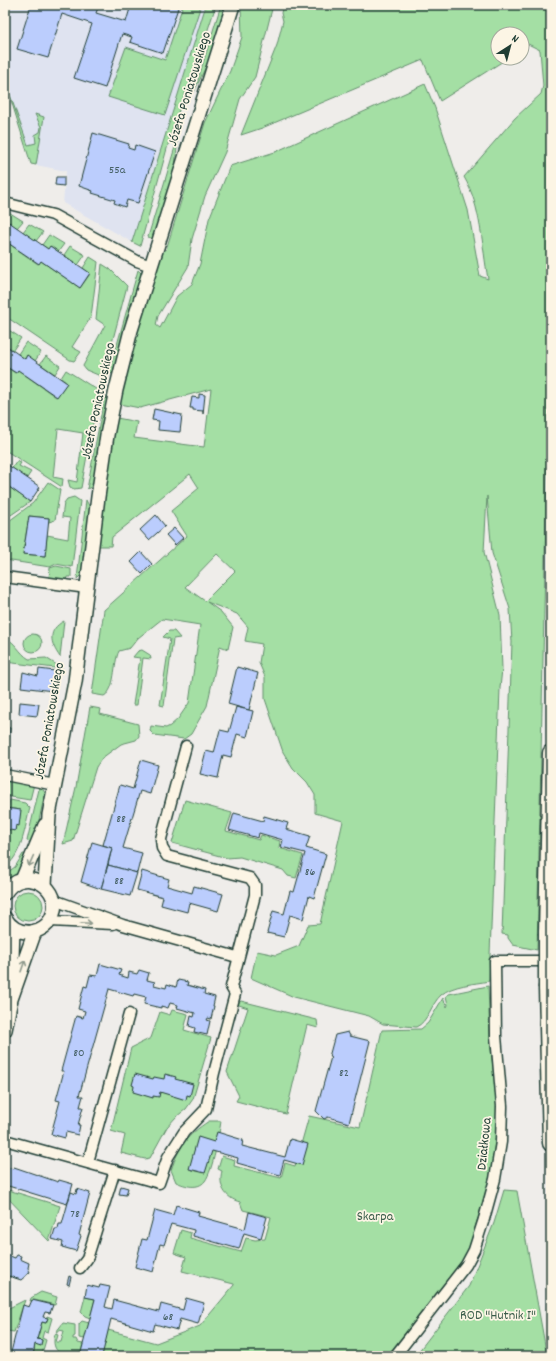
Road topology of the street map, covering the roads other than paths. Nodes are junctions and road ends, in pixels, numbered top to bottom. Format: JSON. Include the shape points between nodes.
{"nodes":[{"id":1,"x":233,"y":5,"type":"edge"},
{"id":2,"x":5,"y":203,"type":"edge"},
{"id":3,"x":151,"y":266,"type":"junction"},
{"id":4,"x":5,"y":577,"type":"edge"},
{"id":5,"x":87,"y":588,"type":"junction"},
{"id":6,"x":186,"y":746,"type":"dead end"},
{"id":7,"x":551,"y":753,"type":"edge"},
{"id":8,"x":5,"y":774,"type":"edge"},
{"id":9,"x":55,"y":785,"type":"junction"},
{"id":10,"x":49,"y":816,"type":"junction"},
{"id":11,"x":22,"y":880,"type":"junction"},
{"id":12,"x":45,"y":885,"type":"junction"},
{"id":13,"x":5,"y":893,"type":"edge"},
{"id":14,"x":54,"y":900,"type":"junction"},
{"id":15,"x":50,"y":921,"type":"junction"},
{"id":16,"x":9,"y":923,"type":"edge"},
{"id":17,"x":123,"y":925,"type":"junction"},
{"id":18,"x":35,"y":931,"type":"junction"},
{"id":19,"x":5,"y":944,"type":"edge"},
{"id":20,"x":237,"y":957,"type":"junction"},
{"id":21,"x":551,"y":961,"type":"edge"},
{"id":22,"x":12,"y":963,"type":"junction"},
{"id":23,"x":11,"y":999,"type":"junction"},
{"id":24,"x":129,"y":1014,"type":"dead end"},
{"id":25,"x":5,"y":1030,"type":"edge"},
{"id":26,"x":5,"y":1140,"type":"edge"},
{"id":27,"x":551,"y":1143,"type":"edge"},
{"id":28,"x":88,"y":1162,"type":"junction"},
{"id":29,"x":115,"y":1170,"type":"junction"},
{"id":30,"x":80,"y":1268,"type":"dead end"},
{"id":31,"x":395,"y":1356,"type":"edge"}],
"edges":[{"from":1,"to":3,"type":"street","name":"Józefa Poniatowskiego"},
{"from":2,"to":3,"type":"street","via":[[53,215]]},
{"from":3,"to":5,"type":"street","name":"Józefa Poniatowskiego","via":[[131,330],[110,416]]},
{"from":4,"to":5,"type":"street"},
{"from":5,"to":9,"type":"street","name":"Józefa Poniatowskiego","via":[[75,682]]},
{"from":6,"to":20,"type":"street","via":[[161,839],[162,848],[167,856],[250,878],[255,885],[255,895]]},
{"from":7,"to":27,"type":"main road","bridge":true,"via":[[547,988]]},
{"from":8,"to":9,"type":"street"},
{"from":9,"to":10,"type":"street","name":"Józefa Poniatowskiego"},
{"from":10,"to":11,"type":"street","name":"Józefa Poniatowskiego","one_way":true},
{"from":10,"to":12,"type":"street","name":"Józefa Poniatowskiego"},
{"from":11,"to":12,"type":"street","via":[[31,879]]},
{"from":11,"to":13,"type":"street","via":[[13,883]]},
{"from":12,"to":14,"type":"street"},
{"from":14,"to":15,"type":"street","via":[[55,908]]},
{"from":14,"to":17,"type":"street"},
{"from":15,"to":17,"type":"street","one_way":true},
{"from":15,"to":18,"type":"street","via":[[45,927]]},
{"from":16,"to":18,"type":"street","via":[[27,932]]},
{"from":16,"to":22,"type":"street"},
{"from":17,"to":20,"type":"street"},
{"from":23,"to":18,"type":"street","one_way":true},
{"from":19,"to":22,"type":"street"},
{"from":20,"to":29,"type":"street","via":[[231,986],[235,994],[206,1109],[184,1132],[168,1157],[160,1183]]},
{"from":21,"to":31,"type":"street","name":"Działkowa","via":[[495,961],[496,1036],[502,1106],[501,1142],[495,1179],[474,1250],[466,1265]]},
{"from":22,"to":23,"type":"street"},
{"from":23,"to":25,"type":"street"},
{"from":24,"to":28,"type":"street"},
{"from":26,"to":28,"type":"street"},
{"from":28,"to":29,"type":"street"},
{"from":29,"to":30,"type":"street","via":[[87,1259]]}]}
